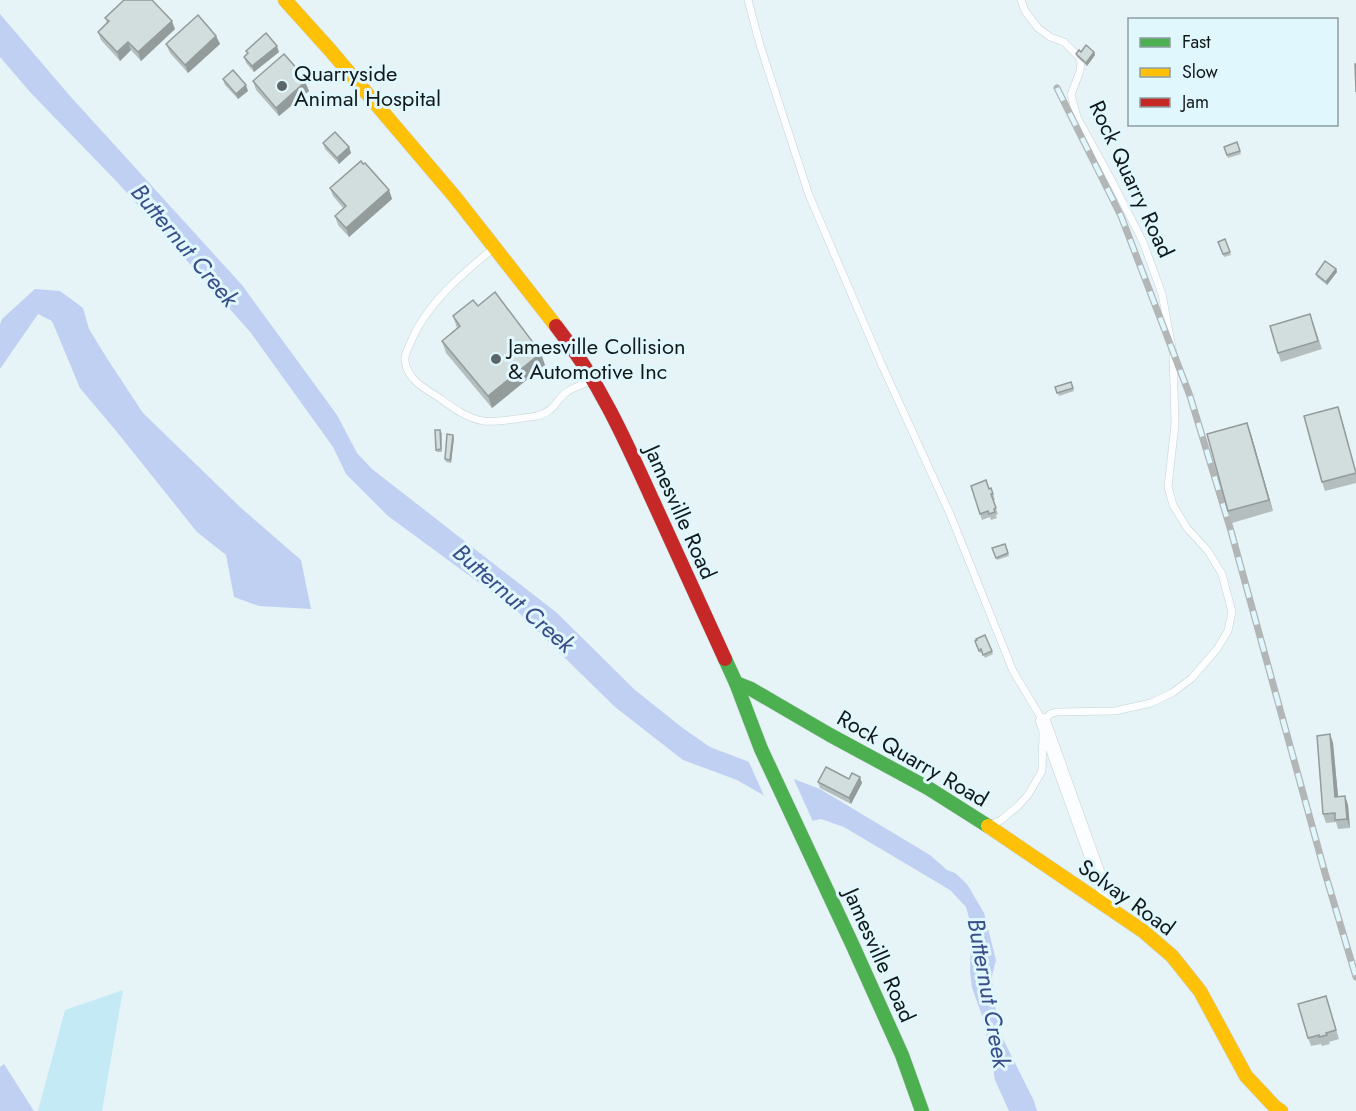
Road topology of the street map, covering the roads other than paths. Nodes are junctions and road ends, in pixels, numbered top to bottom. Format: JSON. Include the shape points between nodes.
{"nodes":[{"id":1,"x":285,"y":0,"type":"edge"},
{"id":2,"x":748,"y":0,"type":"edge"},
{"id":3,"x":1021,"y":0,"type":"edge"},
{"id":4,"x":494,"y":247,"type":"junction"},
{"id":5,"x":593,"y":380,"type":"junction"},
{"id":6,"x":735,"y":683,"type":"junction"},
{"id":7,"x":1043,"y":722,"type":"junction"},
{"id":8,"x":989,"y":826,"type":"junction"},
{"id":9,"x":1111,"y":910,"type":"junction"},
{"id":10,"x":922,"y":1111,"type":"edge"},
{"id":11,"x":1281,"y":1111,"type":"edge"}],
"edges":[{"from":1,"to":4,"type":"street","name":"Jamesville Road"},
{"from":2,"to":7,"type":"lane","via":[[809,195],[950,514],[1013,671]]},
{"from":3,"to":7,"type":"lane","name":"Rock Quarry Road","via":[[1038,28],[1064,42],[1079,57],[1080,71],[1071,95],[1077,117],[1143,242],[1162,294],[1173,353],[1176,424],[1168,487],[1173,505],[1187,528],[1222,574],[1232,612],[1218,649],[1172,693],[1151,703],[1115,711],[1057,712]]},
{"from":4,"to":5,"type":"street","name":"Jamesville Road","via":[[571,345]]},
{"from":4,"to":5,"type":"lane","via":[[438,299],[411,340],[405,357],[414,380],[464,414],[486,422],[545,414],[567,392]]},
{"from":5,"to":6,"type":"street","name":"Jamesville Road","via":[[628,446]]},
{"from":6,"to":8,"type":"street","name":"Rock Quarry Road","via":[[928,788]]},
{"from":6,"to":10,"type":"street","name":"Jamesville Road","via":[[761,749],[902,1055]]},
{"from":7,"to":8,"type":"lane","name":"Rock Quarry Road","via":[[1042,771],[1018,806]]},
{"from":7,"to":9,"type":"street"},
{"from":8,"to":9,"type":"street","name":"Solvay Road"},
{"from":9,"to":11,"type":"street","name":"Solvay Road","via":[[1172,956],[1200,991],[1246,1076]]}]}
